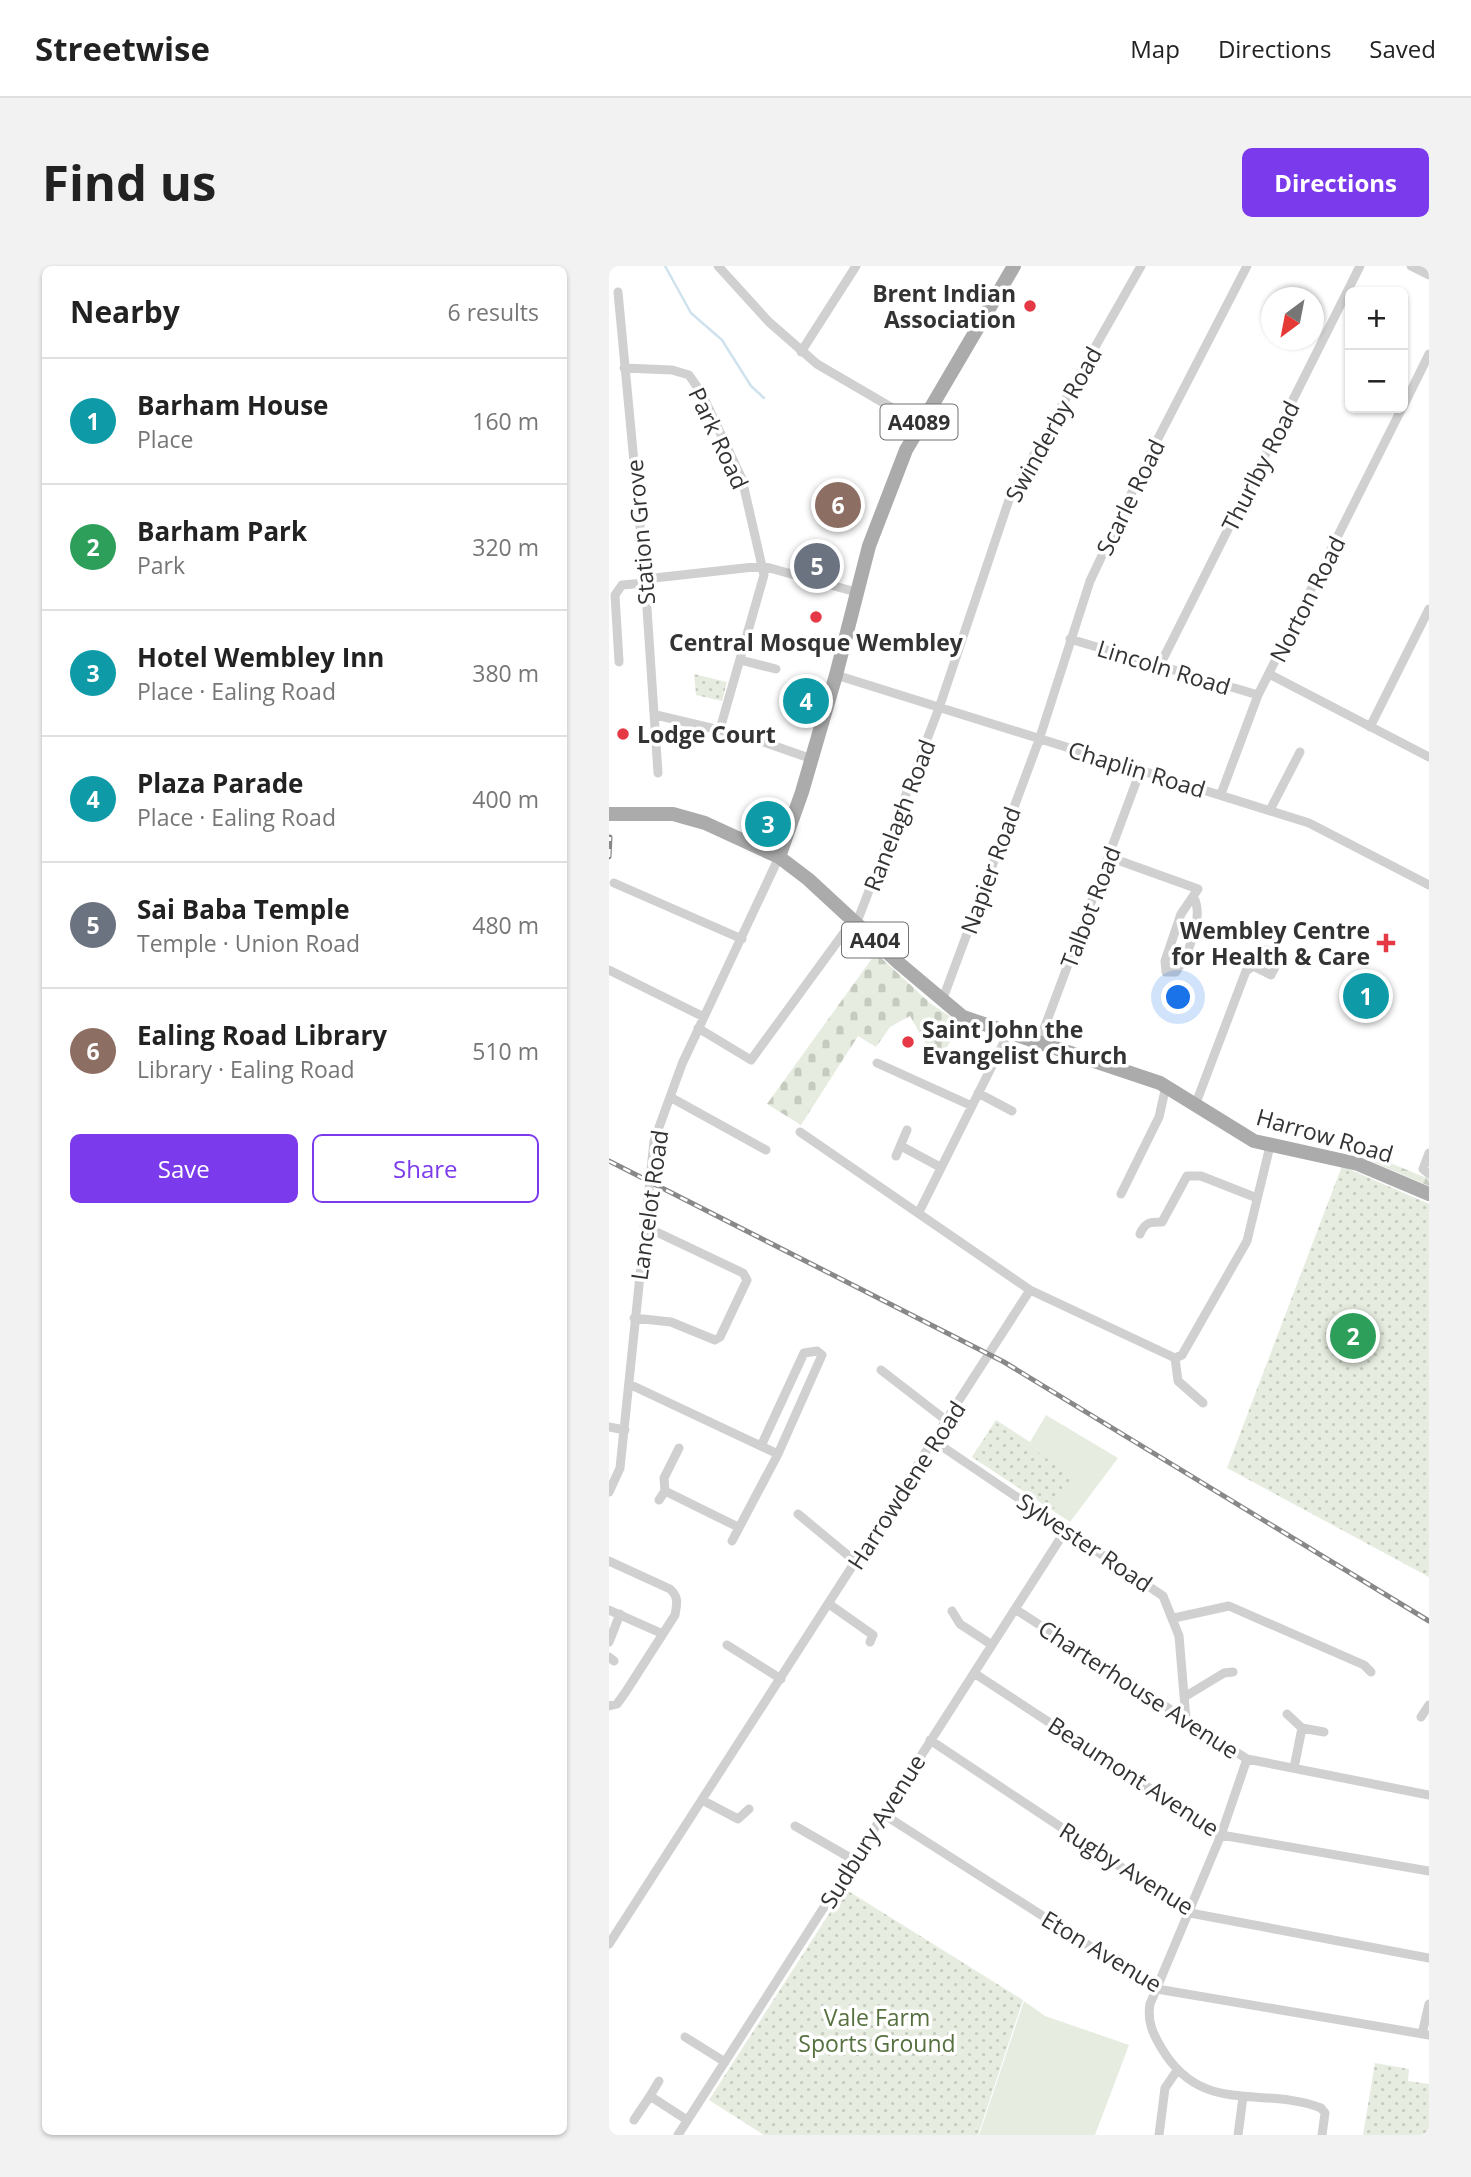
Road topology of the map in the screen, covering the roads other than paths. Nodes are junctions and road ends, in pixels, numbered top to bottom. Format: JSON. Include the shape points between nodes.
{"nodes":[{"id":1,"x":718,"y":266,"type":"edge"},
{"id":2,"x":856,"y":266,"type":"edge"},
{"id":3,"x":1014,"y":266,"type":"edge"},
{"id":4,"x":1141,"y":266,"type":"edge"},
{"id":5,"x":1247,"y":266,"type":"edge"},
{"id":6,"x":1360,"y":266,"type":"edge"},
{"id":7,"x":1411,"y":266,"type":"edge"},
{"id":8,"x":1429,"y":275,"type":"edge"},
{"id":9,"x":618,"y":292,"type":"dead end"},
{"id":10,"x":801,"y":352,"type":"junction"},
{"id":11,"x":1429,"y":354,"type":"edge"},
{"id":12,"x":624,"y":368,"type":"junction"},
{"id":13,"x":1408,"y":397,"type":"edge"},
{"id":14,"x":1400,"y":413,"type":"edge"},
{"id":15,"x":918,"y":423,"type":"junction"},
{"id":16,"x":763,"y":566,"type":"junction"},
{"id":17,"x":645,"y":581,"type":"junction"},
{"id":18,"x":856,"y":592,"type":"junction"},
{"id":19,"x":1429,"y":609,"type":"edge"},
{"id":20,"x":1070,"y":639,"type":"junction"},
{"id":21,"x":740,"y":660,"type":"junction"},
{"id":22,"x":619,"y":662,"type":"dead end"},
{"id":23,"x":1160,"y":665,"type":"junction"},
{"id":24,"x":776,"y":669,"type":"dead end"},
{"id":25,"x":1269,"y":674,"type":"junction"},
{"id":26,"x":837,"y":675,"type":"junction"},
{"id":27,"x":1258,"y":695,"type":"junction"},
{"id":28,"x":939,"y":708,"type":"junction"},
{"id":29,"x":656,"y":715,"type":"junction"},
{"id":30,"x":1370,"y":727,"type":"junction"},
{"id":31,"x":720,"y":729,"type":"junction"},
{"id":32,"x":1039,"y":740,"type":"junction"},
{"id":33,"x":1300,"y":752,"type":"dead end"},
{"id":34,"x":1429,"y":757,"type":"edge"},
{"id":35,"x":812,"y":760,"type":"junction"},
{"id":36,"x":1142,"y":769,"type":"junction"},
{"id":37,"x":658,"y":773,"type":"dead end"},
{"id":38,"x":1221,"y":794,"type":"junction"},
{"id":39,"x":1270,"y":810,"type":"junction"},
{"id":40,"x":617,"y":812,"type":"edge"},
{"id":41,"x":779,"y":857,"type":"junction"},
{"id":42,"x":1109,"y":857,"type":"junction"},
{"id":43,"x":614,"y":883,"type":"dead end"},
{"id":44,"x":1429,"y":885,"type":"edge"},
{"id":45,"x":1196,"y":893,"type":"junction"},
{"id":46,"x":856,"y":921,"type":"junction"},
{"id":47,"x":742,"y":939,"type":"junction"},
{"id":48,"x":1256,"y":967,"type":"dead end"},
{"id":49,"x":609,"y":970,"type":"edge"},
{"id":50,"x":942,"y":1001,"type":"junction"},
{"id":51,"x":704,"y":1017,"type":"junction"},
{"id":52,"x":698,"y":1028,"type":"junction"},
{"id":53,"x":1008,"y":1034,"type":"junction"},
{"id":54,"x":1038,"y":1045,"type":"junction"},
{"id":55,"x":877,"y":1063,"type":"dead end"},
{"id":56,"x":1166,"y":1086,"type":"junction"},
{"id":57,"x":978,"y":1093,"type":"junction"},
{"id":58,"x":670,"y":1097,"type":"junction"},
{"id":59,"x":1196,"y":1103,"type":"junction"},
{"id":60,"x":972,"y":1105,"type":"junction"},
{"id":61,"x":1012,"y":1111,"type":"dead end"},
{"id":62,"x":907,"y":1130,"type":"dead end"},
{"id":63,"x":800,"y":1132,"type":"dead end"},
{"id":64,"x":901,"y":1146,"type":"junction"},
{"id":65,"x":1270,"y":1146,"type":"junction"},
{"id":66,"x":766,"y":1150,"type":"dead end"},
{"id":67,"x":1429,"y":1153,"type":"edge"},
{"id":68,"x":897,"y":1156,"type":"dead end"},
{"id":69,"x":940,"y":1167,"type":"junction"},
{"id":70,"x":1426,"y":1171,"type":"edge"},
{"id":71,"x":1121,"y":1194,"type":"dead end"},
{"id":72,"x":1429,"y":1194,"type":"edge"},
{"id":73,"x":1257,"y":1198,"type":"junction"},
{"id":74,"x":919,"y":1212,"type":"junction"},
{"id":75,"x":644,"y":1226,"type":"junction"},
{"id":76,"x":1140,"y":1234,"type":"dead end"},
{"id":77,"x":1030,"y":1290,"type":"junction"},
{"id":78,"x":634,"y":1318,"type":"junction"},
{"id":79,"x":1175,"y":1358,"type":"junction"},
{"id":80,"x":881,"y":1370,"type":"dead end"},
{"id":81,"x":629,"y":1384,"type":"junction"},
{"id":82,"x":1203,"y":1403,"type":"dead end"},
{"id":83,"x":947,"y":1421,"type":"junction"},
{"id":84,"x":609,"y":1427,"type":"edge"},
{"id":85,"x":625,"y":1430,"type":"junction"},
{"id":86,"x":935,"y":1441,"type":"junction"},
{"id":87,"x":761,"y":1446,"type":"junction"},
{"id":88,"x":679,"y":1448,"type":"dead end"},
{"id":89,"x":778,"y":1454,"type":"junction"},
{"id":90,"x":609,"y":1492,"type":"edge"},
{"id":91,"x":798,"y":1514,"type":"dead end"},
{"id":92,"x":738,"y":1527,"type":"junction"},
{"id":93,"x":1067,"y":1528,"type":"junction"},
{"id":94,"x":732,"y":1541,"type":"dead end"},
{"id":95,"x":609,"y":1561,"type":"edge"},
{"id":96,"x":856,"y":1562,"type":"junction"},
{"id":97,"x":829,"y":1604,"type":"junction"},
{"id":98,"x":1015,"y":1609,"type":"junction"},
{"id":99,"x":609,"y":1610,"type":"edge"},
{"id":100,"x":952,"y":1611,"type":"dead end"},
{"id":101,"x":620,"y":1614,"type":"junction"},
{"id":102,"x":1174,"y":1618,"type":"junction"},
{"id":103,"x":663,"y":1634,"type":"junction"},
{"id":104,"x":873,"y":1636,"type":"dead end"},
{"id":105,"x":609,"y":1642,"type":"edge"},
{"id":106,"x":727,"y":1645,"type":"dead end"},
{"id":107,"x":992,"y":1645,"type":"junction"},
{"id":108,"x":1233,"y":1672,"type":"dead end"},
{"id":109,"x":1371,"y":1672,"type":"dead end"},
{"id":110,"x":974,"y":1673,"type":"junction"},
{"id":111,"x":781,"y":1679,"type":"junction"},
{"id":112,"x":1187,"y":1696,"type":"junction"},
{"id":113,"x":1429,"y":1705,"type":"edge"},
{"id":114,"x":609,"y":1706,"type":"edge"},
{"id":115,"x":1287,"y":1714,"type":"dead end"},
{"id":116,"x":1421,"y":1717,"type":"dead end"},
{"id":117,"x":1186,"y":1719,"type":"junction"},
{"id":118,"x":1302,"y":1728,"type":"junction"},
{"id":119,"x":1324,"y":1732,"type":"dead end"},
{"id":120,"x":930,"y":1740,"type":"junction"},
{"id":121,"x":1247,"y":1759,"type":"junction"},
{"id":122,"x":1294,"y":1768,"type":"junction"},
{"id":123,"x":1429,"y":1795,"type":"edge"},
{"id":124,"x":702,"y":1800,"type":"junction"},
{"id":125,"x":749,"y":1809,"type":"dead end"},
{"id":126,"x":883,"y":1814,"type":"junction"},
{"id":127,"x":795,"y":1826,"type":"dead end"},
{"id":128,"x":1221,"y":1835,"type":"junction"},
{"id":129,"x":854,"y":1860,"type":"junction"},
{"id":130,"x":1429,"y":1871,"type":"edge"},
{"id":131,"x":1190,"y":1913,"type":"junction"},
{"id":132,"x":609,"y":1944,"type":"edge"},
{"id":133,"x":1429,"y":1958,"type":"edge"},
{"id":134,"x":1157,"y":1989,"type":"junction"},
{"id":135,"x":1429,"y":2004,"type":"edge"},
{"id":136,"x":1426,"y":2034,"type":"edge"},
{"id":137,"x":685,"y":2036,"type":"dead end"},
{"id":138,"x":725,"y":2062,"type":"junction"},
{"id":139,"x":1176,"y":2072,"type":"junction"},
{"id":140,"x":659,"y":2081,"type":"dead end"},
{"id":141,"x":650,"y":2096,"type":"junction"},
{"id":142,"x":1243,"y":2097,"type":"junction"},
{"id":143,"x":634,"y":2120,"type":"dead end"},
{"id":144,"x":687,"y":2120,"type":"junction"},
{"id":145,"x":678,"y":2135,"type":"edge"},
{"id":146,"x":1159,"y":2135,"type":"edge"},
{"id":147,"x":1238,"y":2135,"type":"edge"},
{"id":148,"x":1322,"y":2135,"type":"edge"}],
"edges":[{"from":1,"to":10,"type":"street"},
{"from":2,"to":10,"type":"street"},
{"from":3,"to":15,"type":"main road","number":"A4089"},
{"from":4,"to":28,"type":"street","name":"Swinderby Road","via":[[1010,496]]},
{"from":5,"to":20,"type":"street","name":"Scarle Road","via":[[1095,568]]},
{"from":6,"to":23,"type":"street","name":"Thurlby Road"},
{"from":7,"to":8,"type":"street"},
{"from":9,"to":12,"type":"street","name":"Station Grove"},
{"from":10,"to":15,"type":"street"},
{"from":11,"to":13,"type":"street","name":"Norton Road"},
{"from":12,"to":16,"type":"street","name":"Park Road","via":[[689,375],[742,479]]},
{"from":12,"to":17,"type":"street","name":"Station Grove"},
{"from":14,"to":25,"type":"street","name":"Norton Road"},
{"from":15,"to":18,"type":"main road","number":"A4089","via":[[875,528]]},
{"from":16,"to":17,"type":"street"},
{"from":16,"to":18,"type":"street"},
{"from":16,"to":21,"type":"street"},
{"from":17,"to":22,"type":"street","via":[[622,585],[615,595]]},
{"from":17,"to":29,"type":"street","name":"Station Grove"},
{"from":18,"to":26,"type":"main road","number":"A4089"},
{"from":19,"to":30,"type":"street"},
{"from":20,"to":23,"type":"street","name":"Lincoln Road"},
{"from":20,"to":32,"type":"street","name":"Scarle Road"},
{"from":21,"to":24,"type":"street"},
{"from":21,"to":31,"type":"street"},
{"from":23,"to":27,"type":"street","name":"Lincoln Road"},
{"from":25,"to":27,"type":"street","name":"Norton Road"},
{"from":25,"to":30,"type":"street"},
{"from":26,"to":28,"type":"street","name":"Chaplin Road"},
{"from":26,"to":35,"type":"main road","number":"A4089"},
{"from":27,"to":38,"type":"street","name":"Norton Road"},
{"from":28,"to":32,"type":"street","name":"Chaplin Road"},
{"from":28,"to":46,"type":"street","name":"Ranelagh Road"},
{"from":29,"to":31,"type":"street"},
{"from":29,"to":37,"type":"street","name":"Station Grove"},
{"from":30,"to":34,"type":"street"},
{"from":31,"to":35,"type":"street"},
{"from":32,"to":36,"type":"street","name":"Chaplin Road"},
{"from":32,"to":50,"type":"street","name":"Napier Road"},
{"from":33,"to":39,"type":"street"},
{"from":35,"to":41,"type":"main road","number":"A4089"},
{"from":36,"to":38,"type":"street","name":"Chaplin Road"},
{"from":36,"to":42,"type":"street","name":"Talbot Road"},
{"from":38,"to":39,"type":"street","name":"Chaplin Road"},
{"from":39,"to":44,"type":"street","name":"Chaplin Road","via":[[1357,846]]},
{"from":40,"to":41,"type":"main road","number":"A404","via":[[684,816]]},
{"from":41,"to":46,"type":"main road","number":"A404"},
{"from":41,"to":47,"type":"street","name":"Lancelot Road"},
{"from":42,"to":45,"type":"street"},
{"from":42,"to":54,"type":"street","name":"Talbot Road"},
{"from":43,"to":47,"type":"street"},
{"from":45,"to":45,"type":"street","via":[[1196,921],[1188,948],[1176,972],[1166,972],[1165,961],[1181,914]]},
{"from":46,"to":50,"type":"main road","number":"A404"},
{"from":46,"to":52,"type":"street","name":"Ranelagh Road","via":[[751,1060]]},
{"from":47,"to":51,"type":"street","name":"Lancelot Road"},
{"from":48,"to":59,"type":"street","via":[[1245,971]]},
{"from":49,"to":51,"type":"street"},
{"from":50,"to":53,"type":"main road","name":"Harrow Road","number":"A404","via":[[963,1017]]},
{"from":51,"to":52,"type":"street","name":"Lancelot Road"},
{"from":52,"to":58,"type":"street","name":"Lancelot Road"},
{"from":53,"to":54,"type":"main road","name":"Harrow Road","number":"A404"},
{"from":53,"to":57,"type":"street"},
{"from":54,"to":56,"type":"main road","name":"Harrow Road","number":"A404"},
{"from":55,"to":60,"type":"street"},
{"from":56,"to":59,"type":"main road","name":"Harrow Road","number":"A404"},
{"from":56,"to":71,"type":"street","via":[[1159,1117]]},
{"from":57,"to":60,"type":"street"},
{"from":57,"to":61,"type":"street"},
{"from":58,"to":66,"type":"street"},
{"from":58,"to":75,"type":"street","name":"Lancelot Road","via":[[654,1141]]},
{"from":59,"to":65,"type":"main road","name":"Harrow Road","number":"A404","via":[[1241,1135]]},
{"from":60,"to":69,"type":"street"},
{"from":62,"to":64,"type":"street"},
{"from":63,"to":74,"type":"street"},
{"from":64,"to":68,"type":"street"},
{"from":64,"to":69,"type":"street"},
{"from":65,"to":72,"type":"main road","name":"Harrow Road","number":"A404","via":[[1358,1164]]},
{"from":65,"to":73,"type":"street"},
{"from":67,"to":70,"type":"street"},
{"from":69,"to":74,"type":"street"},
{"from":73,"to":76,"type":"street","via":[[1201,1176],[1187,1177],[1162,1222],[1144,1225]]},
{"from":73,"to":79,"type":"street","via":[[1247,1241],[1189,1344]]},
{"from":74,"to":77,"type":"street"},
{"from":75,"to":78,"type":"street","name":"Lancelot Road"},
{"from":75,"to":78,"type":"street","via":[[743,1273],[747,1280],[715,1340],[671,1322]]},
{"from":77,"to":79,"type":"street"},
{"from":77,"to":83,"type":"street","name":"Harrowdene Road"},
{"from":78,"to":81,"type":"street","name":"Lancelot Road"},
{"from":79,"to":82,"type":"street","via":[[1178,1381]]},
{"from":80,"to":83,"type":"street"},
{"from":81,"to":85,"type":"street","name":"Lancelot Road"},
{"from":81,"to":87,"type":"street"},
{"from":83,"to":86,"type":"street","name":"Harrowdene Road"},
{"from":84,"to":85,"type":"street"},
{"from":85,"to":90,"type":"street","name":"Lancelot Road","via":[[620,1468]]},
{"from":86,"to":93,"type":"street","name":"Sylvester Road"},
{"from":86,"to":96,"type":"street","name":"Harrowdene Road"},
{"from":87,"to":89,"type":"street"},
{"from":87,"to":89,"type":"street","via":[[804,1353],[817,1351],[822,1355]]},
{"from":88,"to":92,"type":"street","via":[[664,1478],[662,1496]]},
{"from":89,"to":92,"type":"street"},
{"from":91,"to":96,"type":"street"},
{"from":92,"to":94,"type":"street"},
{"from":93,"to":98,"type":"street","name":"Sudbury Avenue"},
{"from":93,"to":102,"type":"street","name":"Sylvester Road","via":[[1158,1591]]},
{"from":95,"to":103,"type":"street","via":[[676,1595],[675,1615]]},
{"from":96,"to":97,"type":"street","name":"Harrowdene Road"},
{"from":97,"to":104,"type":"street"},
{"from":97,"to":111,"type":"street","name":"Harrowdene Road"},
{"from":98,"to":107,"type":"street","name":"Sudbury Avenue"},
{"from":98,"to":117,"type":"street","name":"Charterhouse Avenue"},
{"from":99,"to":101,"type":"street"},
{"from":100,"to":107,"type":"street","via":[[960,1624]]},
{"from":101,"to":103,"type":"street"},
{"from":101,"to":105,"type":"street"},
{"from":102,"to":109,"type":"street","via":[[1229,1606]]},
{"from":102,"to":112,"type":"street","name":"Sylvester Road"},
{"from":103,"to":114,"type":"street","via":[[617,1704]]},
{"from":106,"to":111,"type":"street"},
{"from":107,"to":110,"type":"street","name":"Sudbury Avenue"},
{"from":108,"to":112,"type":"street"},
{"from":110,"to":120,"type":"street","name":"Sudbury Avenue"},
{"from":110,"to":128,"type":"street","name":"Beaumont Avenue"},
{"from":111,"to":124,"type":"street","name":"Harrowdene Road"},
{"from":112,"to":117,"type":"street","name":"Sylvester Road"},
{"from":113,"to":116,"type":"street"},
{"from":115,"to":118,"type":"street"},
{"from":117,"to":121,"type":"street","name":"Charterhouse Avenue"},
{"from":118,"to":119,"type":"street"},
{"from":118,"to":122,"type":"street"},
{"from":120,"to":126,"type":"street","name":"Sudbury Avenue"},
{"from":120,"to":131,"type":"street","name":"Rugby Avenue"},
{"from":121,"to":122,"type":"street","name":"Charterhouse Avenue"},
{"from":121,"to":128,"type":"street"},
{"from":122,"to":123,"type":"street","name":"Charterhouse Avenue"},
{"from":124,"to":125,"type":"street","via":[[733,1818],[739,1819]]},
{"from":124,"to":132,"type":"street","name":"Harrowdene Road"},
{"from":126,"to":129,"type":"street","name":"Sudbury Avenue"},
{"from":126,"to":134,"type":"street","name":"Eton Avenue"},
{"from":127,"to":129,"type":"street"},
{"from":128,"to":130,"type":"street","name":"Beaumont Avenue"},
{"from":128,"to":131,"type":"street"},
{"from":129,"to":138,"type":"street","name":"Sudbury Avenue"},
{"from":131,"to":133,"type":"street","name":"Rugby Avenue"},
{"from":131,"to":134,"type":"street"},
{"from":134,"to":136,"type":"street","name":"Eton Avenue"},
{"from":134,"to":139,"type":"street","via":[[1148,2017]]},
{"from":135,"to":136,"type":"street"},
{"from":137,"to":138,"type":"street"},
{"from":138,"to":144,"type":"street","name":"Sudbury Avenue"},
{"from":139,"to":142,"type":"street","via":[[1207,2090]]},
{"from":139,"to":146,"type":"street","via":[[1165,2088]]},
{"from":140,"to":141,"type":"street"},
{"from":141,"to":143,"type":"street"},
{"from":141,"to":144,"type":"street"},
{"from":142,"to":147,"type":"street"},
{"from":142,"to":148,"type":"street","via":[[1321,2108],[1325,2113]]},
{"from":144,"to":145,"type":"street","name":"Sudbury Avenue"}]}
